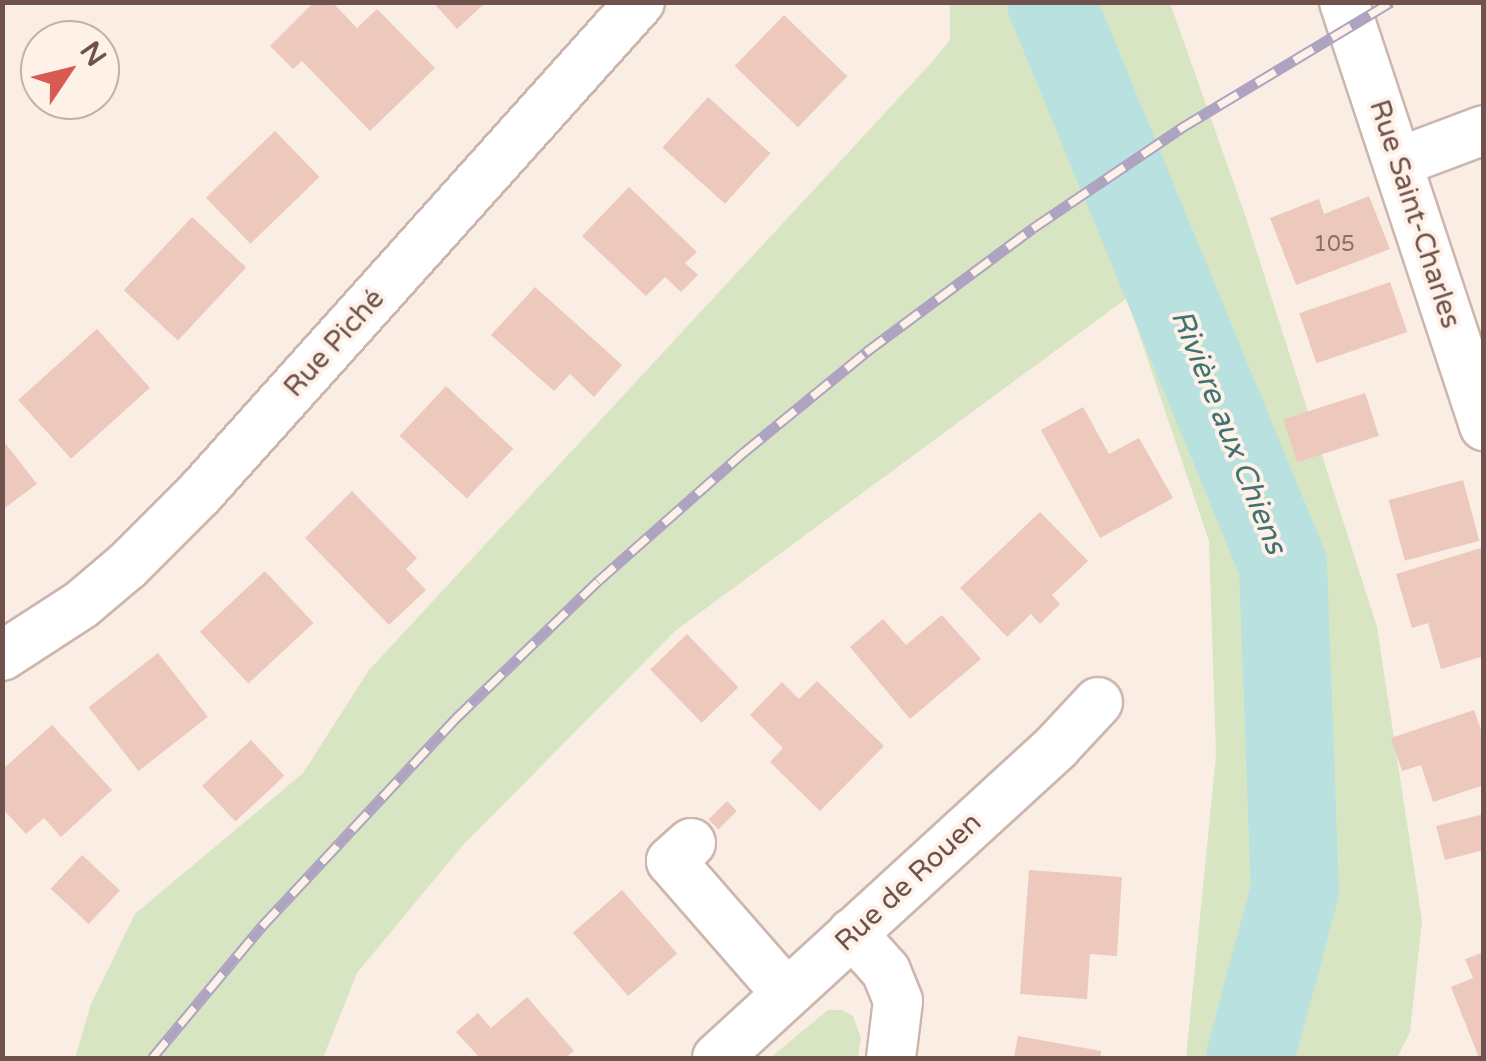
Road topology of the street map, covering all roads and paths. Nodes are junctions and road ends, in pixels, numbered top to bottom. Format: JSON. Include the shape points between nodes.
{"nodes":[{"id":1,"x":640,"y":2,"type":"edge"},
{"id":2,"x":1344,"y":2,"type":"edge"},
{"id":3,"x":1484,"y":130,"type":"edge"},
{"id":4,"x":1399,"y":162,"type":"junction"},
{"id":5,"x":1484,"y":426,"type":"edge"},
{"id":6,"x":2,"y":656,"type":"edge"},
{"id":7,"x":1098,"y":702,"type":"dead end"},
{"id":8,"x":692,"y":844,"type":"dead end"},
{"id":9,"x":852,"y":933,"type":"junction"},
{"id":10,"x":787,"y":994,"type":"junction"},
{"id":11,"x":716,"y":1058,"type":"edge"},
{"id":12,"x":891,"y":1058,"type":"edge"}],
"edges":[{"from":1,"to":6,"type":"street","name":"Rue Piché","via":[[200,493],[114,577]]},
{"from":2,"to":4,"type":"street","name":"Rue Saint-Charles"},
{"from":3,"to":4,"type":"street"},
{"from":4,"to":5,"type":"street","name":"Rue Saint-Charles"},
{"from":7,"to":9,"type":"street","name":"Rue de Rouen"},
{"from":8,"to":10,"type":"street","via":[[671,862]]},
{"from":9,"to":10,"type":"street","name":"Rue de Rouen"},
{"from":9,"to":12,"type":"street","via":[[886,971],[898,1001]]},
{"from":10,"to":11,"type":"street","name":"Rue de Rouen"}]}
